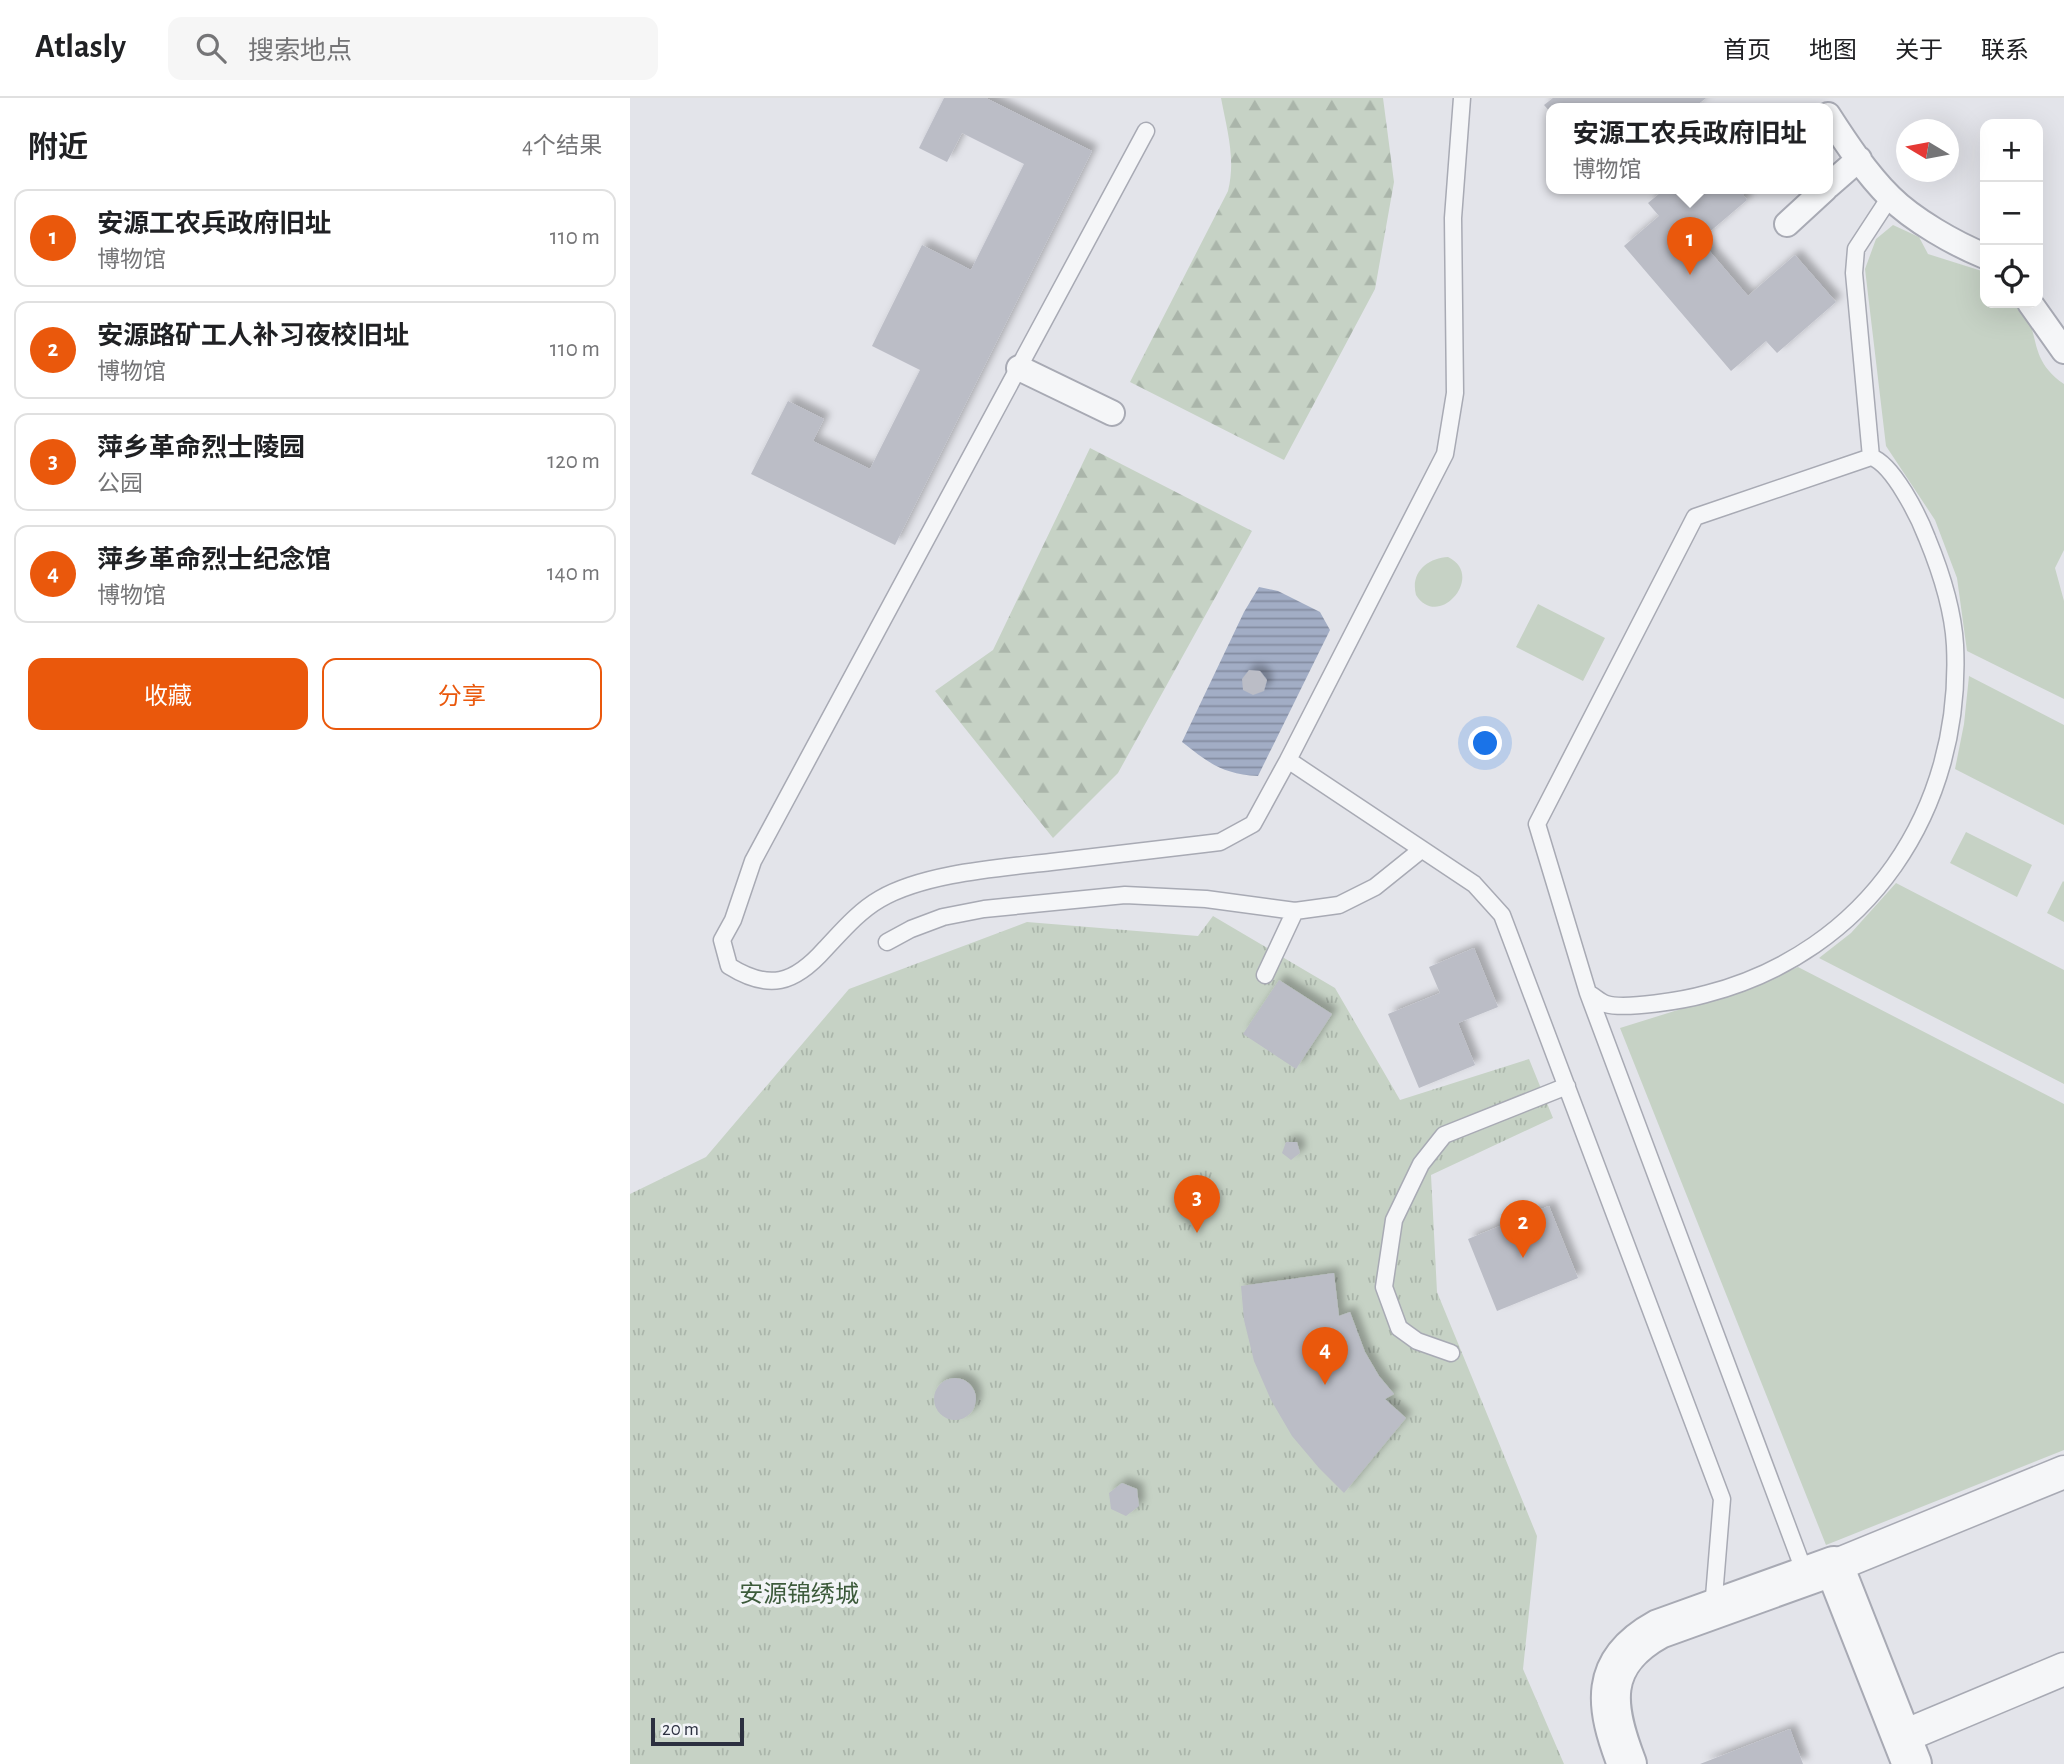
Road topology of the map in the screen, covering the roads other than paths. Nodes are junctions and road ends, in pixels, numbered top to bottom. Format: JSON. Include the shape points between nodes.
{"nodes":[{"id":1,"x":1462,"y":98,"type":"edge"},
{"id":2,"x":1833,"y":122,"type":"edge"},
{"id":3,"x":1146,"y":131,"type":"dead end"},
{"id":4,"x":1859,"y":159,"type":"junction"},
{"id":5,"x":1833,"y":183,"type":"edge"},
{"id":6,"x":1820,"y":194,"type":"edge"},
{"id":7,"x":1890,"y":197,"type":"junction"},
{"id":8,"x":1787,"y":224,"type":"dead end"},
{"id":9,"x":1980,"y":254,"type":"edge"},
{"id":10,"x":2034,"y":308,"type":"edge"},
{"id":11,"x":2064,"y":351,"type":"edge"},
{"id":12,"x":1019,"y":368,"type":"junction"},
{"id":13,"x":1112,"y":414,"type":"dead end"},
{"id":14,"x":1871,"y":457,"type":"junction"},
{"id":15,"x":1288,"y":760,"type":"junction"},
{"id":16,"x":1421,"y":850,"type":"junction"},
{"id":17,"x":1295,"y":911,"type":"junction"},
{"id":18,"x":887,"y":942,"type":"dead end"},
{"id":19,"x":1265,"y":975,"type":"dead end"},
{"id":20,"x":1588,"y":993,"type":"junction"},
{"id":21,"x":1567,"y":1086,"type":"junction"},
{"id":22,"x":1451,"y":1353,"type":"dead end"},
{"id":23,"x":2064,"y":1472,"type":"edge"},
{"id":24,"x":1820,"y":1571,"type":"junction"},
{"id":25,"x":1713,"y":1611,"type":"junction"},
{"id":26,"x":2064,"y":1669,"type":"edge"},
{"id":27,"x":1907,"y":1751,"type":"edge"},
{"id":28,"x":1627,"y":1764,"type":"edge"}],
"edges":[{"from":1,"to":15,"type":"lane","via":[[1453,218],[1455,393],[1445,454]]},
{"from":2,"to":4,"type":"street"},
{"from":3,"to":12,"type":"lane"},
{"from":4,"to":5,"type":"street"},
{"from":4,"to":7,"type":"street"},
{"from":6,"to":8,"type":"street"},
{"from":7,"to":9,"type":"street"},
{"from":7,"to":14,"type":"lane","via":[[1856,249],[1854,274]]},
{"from":10,"to":11,"type":"street"},
{"from":12,"to":13,"type":"street"},
{"from":12,"to":15,"type":"lane","via":[[753,861],[722,940],[729,966],[748,978],[775,982],[809,967],[847,925],[880,899],[920,883],[988,869],[1220,842],[1253,824]]},
{"from":14,"to":20,"type":"lane","via":[[1695,517],[1537,824]]},
{"from":14,"to":20,"type":"lane","via":[[1880,460],[1896,482],[1923,529],[1949,605],[1955,644],[1955,698],[1944,763],[1912,838],[1864,903],[1801,954],[1766,973],[1689,999],[1649,1004],[1607,1004]]},
{"from":15,"to":16,"type":"lane"},
{"from":16,"to":17,"type":"lane","via":[[1375,887],[1339,905]]},
{"from":16,"to":21,"type":"lane","via":[[1474,884],[1503,915]]},
{"from":17,"to":18,"type":"lane","via":[[1206,899],[1125,895],[943,917]]},
{"from":17,"to":19,"type":"lane"},
{"from":20,"to":24,"type":"lane"},
{"from":21,"to":22,"type":"lane","via":[[1444,1135],[1421,1164],[1394,1220],[1384,1287],[1399,1328],[1417,1341]]},
{"from":21,"to":25,"type":"lane","via":[[1722,1499]]},
{"from":23,"to":24,"type":"street"},
{"from":24,"to":25,"type":"street"},
{"from":24,"to":27,"type":"street"},
{"from":25,"to":28,"type":"street","via":[[1658,1629],[1623,1658],[1612,1684],[1610,1711]]},
{"from":26,"to":27,"type":"street"}]}
